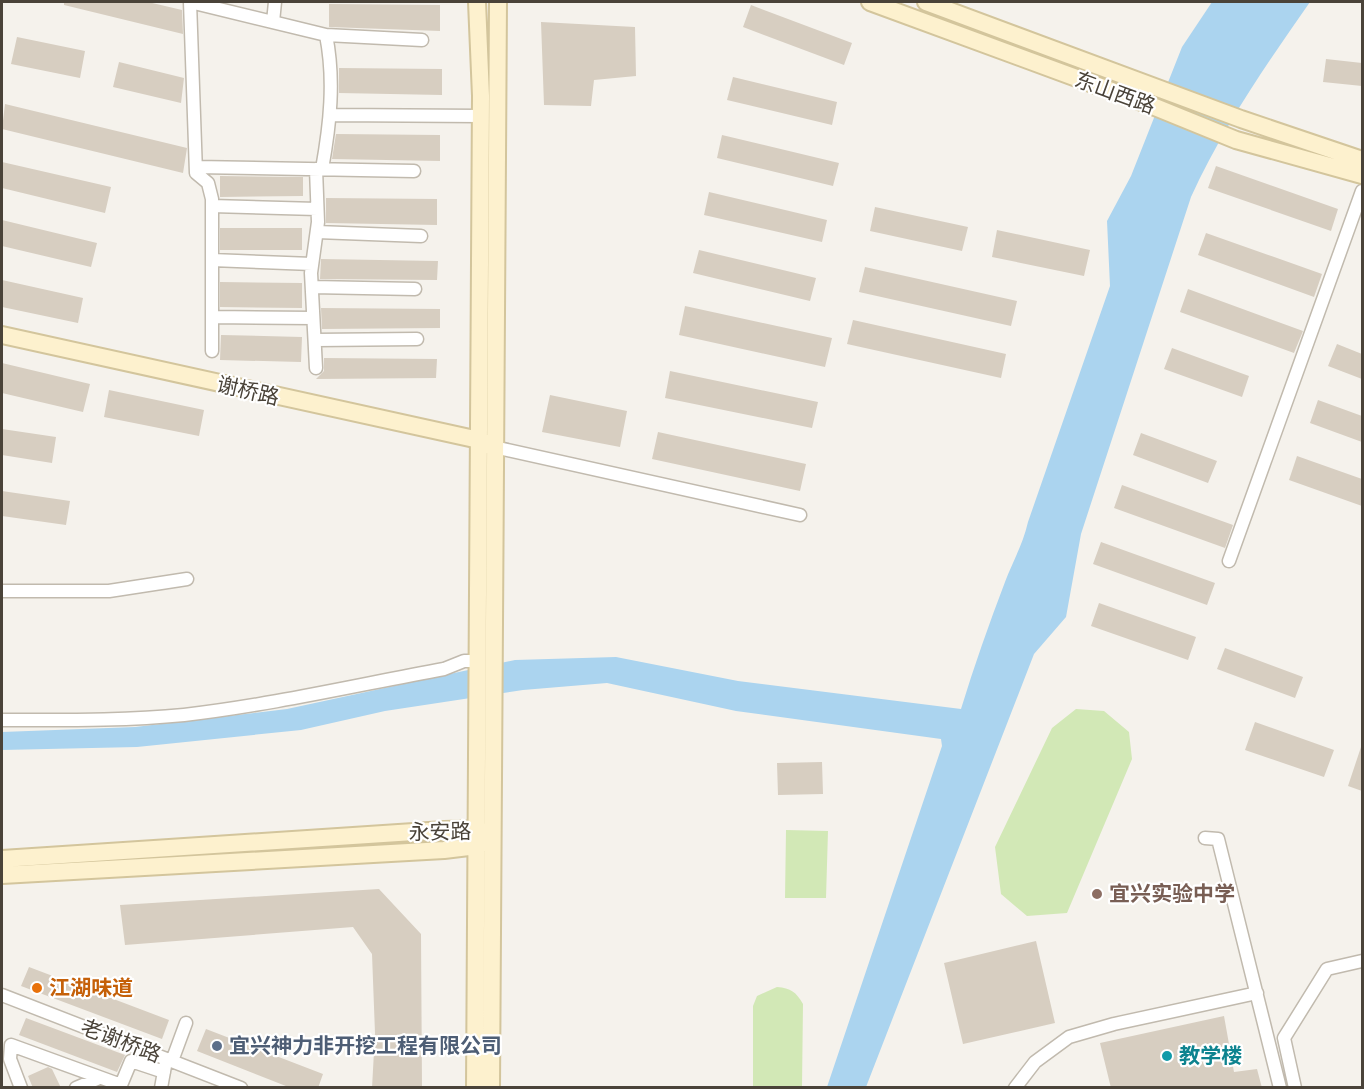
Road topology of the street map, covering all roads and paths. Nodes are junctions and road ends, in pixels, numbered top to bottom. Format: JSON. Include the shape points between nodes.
{"nodes":[{"id":1,"x":275,"y":2,"type":"edge"},
{"id":2,"x":477,"y":2,"type":"edge"},
{"id":3,"x":498,"y":2,"type":"edge"},
{"id":4,"x":870,"y":2,"type":"edge"},
{"id":5,"x":926,"y":2,"type":"edge"},
{"id":6,"x":273,"y":22,"type":"junction"},
{"id":7,"x":326,"y":35,"type":"junction"},
{"id":8,"x":422,"y":40,"type":"dead end"},
{"id":9,"x":331,"y":115,"type":"junction"},
{"id":10,"x":481,"y":116,"type":"junction"},
{"id":11,"x":1362,"y":160,"type":"edge"},
{"id":12,"x":196,"y":167,"type":"junction"},
{"id":13,"x":319,"y":169,"type":"junction"},
{"id":14,"x":414,"y":171,"type":"dead end"},
{"id":15,"x":1362,"y":175,"type":"edge"},
{"id":16,"x":1362,"y":190,"type":"edge"},
{"id":17,"x":212,"y":206,"type":"junction"},
{"id":18,"x":317,"y":209,"type":"junction"},
{"id":19,"x":316,"y":232,"type":"junction"},
{"id":20,"x":421,"y":236,"type":"dead end"},
{"id":21,"x":213,"y":260,"type":"junction"},
{"id":22,"x":312,"y":264,"type":"junction"},
{"id":23,"x":312,"y":286,"type":"junction"},
{"id":24,"x":416,"y":290,"type":"dead end"},
{"id":25,"x":212,"y":316,"type":"junction"},
{"id":26,"x":313,"y":318,"type":"junction"},
{"id":27,"x":2,"y":335,"type":"edge"},
{"id":28,"x":417,"y":339,"type":"dead end"},
{"id":29,"x":316,"y":340,"type":"junction"},
{"id":30,"x":212,"y":351,"type":"dead end"},
{"id":31,"x":316,"y":368,"type":"dead end"},
{"id":32,"x":486,"y":443,"type":"junction"},
{"id":33,"x":800,"y":514,"type":"dead end"},
{"id":34,"x":1229,"y":561,"type":"dead end"},
{"id":35,"x":187,"y":579,"type":"dead end"},
{"id":36,"x":2,"y":591,"type":"edge"},
{"id":37,"x":485,"y":661,"type":"junction"},
{"id":38,"x":2,"y":720,"type":"edge"},
{"id":39,"x":482,"y":837,"type":"junction"},
{"id":40,"x":1205,"y":838,"type":"dead end"},
{"id":41,"x":2,"y":859,"type":"edge"},
{"id":42,"x":2,"y":875,"type":"edge"},
{"id":43,"x":1362,"y":962,"type":"edge"},
{"id":44,"x":1257,"y":993,"type":"junction"},
{"id":45,"x":2,"y":995,"type":"edge"},
{"id":46,"x":186,"y":1023,"type":"dead end"},
{"id":47,"x":169,"y":1060,"type":"junction"},
{"id":48,"x":164,"y":1072,"type":"junction"},
{"id":49,"x":98,"y":1078,"type":"junction"},
{"id":50,"x":21,"y":1088,"type":"edge"},
{"id":51,"x":76,"y":1088,"type":"edge"},
{"id":52,"x":161,"y":1088,"type":"edge"},
{"id":53,"x":241,"y":1088,"type":"edge"},
{"id":54,"x":475,"y":1088,"type":"edge"},
{"id":55,"x":491,"y":1088,"type":"edge"},
{"id":56,"x":1015,"y":1088,"type":"edge"},
{"id":57,"x":1280,"y":1088,"type":"edge"},
{"id":58,"x":1295,"y":1088,"type":"edge"}],
"edges":[{"from":1,"to":6,"type":"street"},
{"from":2,"to":10,"type":"main road"},
{"from":3,"to":32,"type":"main road"},
{"from":4,"to":15,"type":"main road","name":"东山西路","via":[[1236,140]]},
{"from":5,"to":11,"type":"main road","name":"东山西路","via":[[1240,119]]},
{"from":6,"to":7,"type":"street"},
{"from":6,"to":12,"type":"street","via":[[190,2]]},
{"from":7,"to":8,"type":"street"},
{"from":7,"to":9,"type":"street"},
{"from":9,"to":10,"type":"street"},
{"from":9,"to":13,"type":"street"},
{"from":10,"to":32,"type":"main road"},
{"from":12,"to":13,"type":"street"},
{"from":12,"to":17,"type":"street","via":[[208,183]]},
{"from":13,"to":14,"type":"street"},
{"from":13,"to":18,"type":"street"},
{"from":16,"to":34,"type":"street"},
{"from":17,"to":18,"type":"street"},
{"from":17,"to":21,"type":"street"},
{"from":18,"to":19,"type":"street"},
{"from":19,"to":20,"type":"street"},
{"from":19,"to":22,"type":"street"},
{"from":21,"to":22,"type":"street"},
{"from":21,"to":25,"type":"street"},
{"from":22,"to":23,"type":"street"},
{"from":23,"to":24,"type":"street"},
{"from":23,"to":26,"type":"street"},
{"from":25,"to":26,"type":"street"},
{"from":25,"to":30,"type":"street"},
{"from":26,"to":29,"type":"street"},
{"from":27,"to":32,"type":"main road","name":"谢桥路"},
{"from":28,"to":29,"type":"street"},
{"from":29,"to":31,"type":"street"},
{"from":32,"to":33,"type":"street"},
{"from":32,"to":37,"type":"main road"},
{"from":35,"to":36,"type":"street","via":[[109,591]]},
{"from":37,"to":38,"type":"street","via":[[464,661],[444,669],[284,701],[183,715],[117,720]]},
{"from":37,"to":39,"type":"main road"},
{"from":39,"to":41,"type":"main road","name":"永安路"},
{"from":39,"to":42,"type":"main road","name":"永安路"},
{"from":39,"to":54,"type":"main road"},
{"from":39,"to":55,"type":"main road"},
{"from":40,"to":44,"type":"street","via":[[1218,839]]},
{"from":43,"to":58,"type":"street","via":[[1327,969],[1284,1038]]},
{"from":44,"to":56,"type":"street","via":[[1069,1037],[1035,1062]]},
{"from":44,"to":57,"type":"street"},
{"from":45,"to":47,"type":"street","name":"老谢桥路"},
{"from":46,"to":47,"type":"street"},
{"from":47,"to":48,"type":"street"},
{"from":47,"to":53,"type":"street","name":"老谢桥路"},
{"from":48,"to":49,"type":"street","via":[[130,1061],[121,1085]]},
{"from":48,"to":52,"type":"street"},
{"from":49,"to":50,"type":"street","via":[[10,1045],[10,1059]]},
{"from":49,"to":51,"type":"street"}]}
